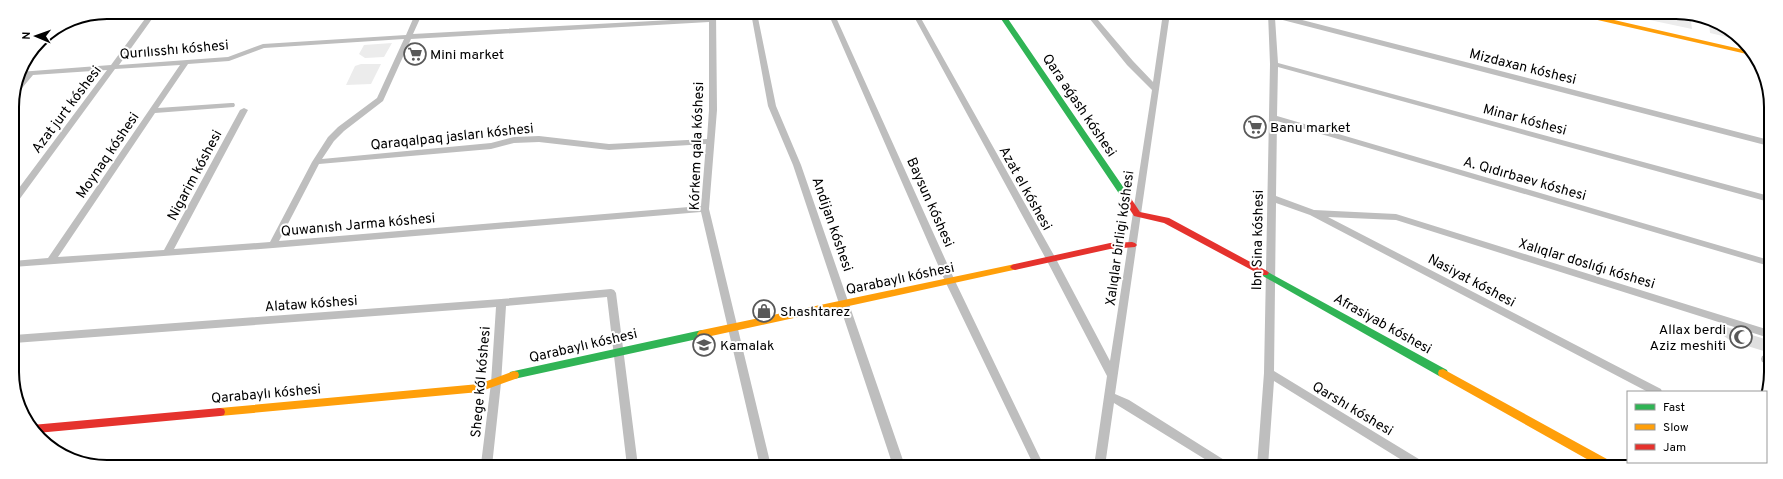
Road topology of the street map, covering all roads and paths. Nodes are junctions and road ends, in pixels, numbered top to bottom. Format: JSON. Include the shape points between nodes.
{"nodes":[{"id":1,"x":149,"y":19,"type":"edge"},
{"id":2,"x":417,"y":19,"type":"edge"},
{"id":3,"x":670,"y":19,"type":"edge"},
{"id":4,"x":713,"y":19,"type":"edge"},
{"id":5,"x":755,"y":19,"type":"edge"},
{"id":6,"x":834,"y":19,"type":"edge"},
{"id":7,"x":918,"y":19,"type":"edge"},
{"id":8,"x":1004,"y":19,"type":"edge"},
{"id":9,"x":1093,"y":19,"type":"edge"},
{"id":10,"x":1166,"y":19,"type":"edge"},
{"id":11,"x":1271,"y":19,"type":"edge"},
{"id":12,"x":1290,"y":19,"type":"edge"},
{"id":13,"x":1602,"y":19,"type":"edge"},
{"id":14,"x":409,"y":37,"type":"junction"},
{"id":15,"x":1744,"y":52,"type":"edge"},
{"id":16,"x":185,"y":63,"type":"junction"},
{"id":17,"x":1274,"y":64,"type":"junction"},
{"id":18,"x":114,"y":68,"type":"junction"},
{"id":19,"x":26,"y":73,"type":"edge"},
{"id":20,"x":31,"y":73,"type":"junction"},
{"id":21,"x":23,"y":82,"type":"edge"},
{"id":22,"x":1155,"y":89,"type":"junction"},
{"id":23,"x":231,"y":105,"type":"dead end"},
{"id":24,"x":244,"y":110,"type":"dead end"},
{"id":25,"x":153,"y":111,"type":"junction"},
{"id":26,"x":1273,"y":117,"type":"junction"},
{"id":27,"x":709,"y":141,"type":"junction"},
{"id":28,"x":1764,"y":142,"type":"edge"},
{"id":29,"x":316,"y":162,"type":"junction"},
{"id":30,"x":19,"y":194,"type":"edge"},
{"id":31,"x":1272,"y":198,"type":"junction"},
{"id":32,"x":1764,"y":198,"type":"edge"},
{"id":33,"x":705,"y":209,"type":"junction"},
{"id":34,"x":1313,"y":213,"type":"junction"},
{"id":35,"x":1137,"y":214,"type":"junction"},
{"id":36,"x":273,"y":245,"type":"junction"},
{"id":37,"x":1132,"y":245,"type":"junction"},
{"id":38,"x":167,"y":253,"type":"junction"},
{"id":39,"x":1051,"y":259,"type":"junction"},
{"id":40,"x":52,"y":261,"type":"junction"},
{"id":41,"x":1764,"y":262,"type":"edge"},
{"id":42,"x":19,"y":264,"type":"edge"},
{"id":43,"x":1270,"y":276,"type":"junction"},
{"id":44,"x":950,"y":281,"type":"junction"},
{"id":45,"x":501,"y":303,"type":"junction"},
{"id":46,"x":846,"y":304,"type":"junction"},
{"id":47,"x":734,"y":326,"type":"junction"},
{"id":48,"x":1764,"y":332,"type":"edge"},
{"id":49,"x":19,"y":339,"type":"edge"},
{"id":50,"x":619,"y":351,"type":"junction"},
{"id":51,"x":1269,"y":373,"type":"junction"},
{"id":52,"x":1113,"y":377,"type":"junction"},
{"id":53,"x":496,"y":383,"type":"junction"},
{"id":54,"x":1654,"y":391,"type":"edge"},
{"id":55,"x":1110,"y":396,"type":"junction"},
{"id":56,"x":40,"y":428,"type":"edge"},
{"id":57,"x":486,"y":460,"type":"edge"},
{"id":58,"x":632,"y":460,"type":"edge"},
{"id":59,"x":765,"y":460,"type":"edge"},
{"id":60,"x":897,"y":460,"type":"edge"},
{"id":61,"x":1036,"y":460,"type":"edge"},
{"id":62,"x":1100,"y":460,"type":"edge"},
{"id":63,"x":1215,"y":460,"type":"edge"},
{"id":64,"x":1262,"y":460,"type":"edge"},
{"id":65,"x":1412,"y":460,"type":"edge"},
{"id":66,"x":1599,"y":460,"type":"edge"}],
"edges":[{"from":1,"to":18,"type":"street","name":"Azat jurt kóshesi"},
{"from":2,"to":14,"type":"street"},
{"from":3,"to":14,"type":"street","name":"Qurılısshı kóshesi"},
{"from":4,"to":27,"type":"street","name":"Kórkem qala kóshesi","via":[[713,110]]},
{"from":5,"to":46,"type":"street","name":"Andijan kóshesi","via":[[772,106],[797,164]]},
{"from":6,"to":44,"type":"street","name":"Baysun kóshesi"},
{"from":7,"to":39,"type":"street","name":"Azat el kóshesi"},
{"from":8,"to":35,"type":"street","name":"Qara aǵash kóshesi"},
{"from":9,"to":22,"type":"street"},
{"from":10,"to":22,"type":"street","name":"Xalıqlar birligi kóshesi"},
{"from":11,"to":17,"type":"street","name":"Ibn Sina kóshesi"},
{"from":12,"to":28,"type":"street","name":"Mizdaxan kóshesi"},
{"from":13,"to":15,"type":"street"},
{"from":14,"to":16,"type":"street","name":"Qurılısshı kóshesi","via":[[263,46],[230,59]]},
{"from":14,"to":29,"type":"street","via":[[380,99],[341,129]]},
{"from":16,"to":18,"type":"street","name":"Qurılısshı kóshesi"},
{"from":16,"to":25,"type":"street","name":"Moynaq kóshesi"},
{"from":17,"to":26,"type":"street","name":"Ibn Sina kóshesi"},
{"from":17,"to":32,"type":"street","name":"Minar kóshesi"},
{"from":18,"to":20,"type":"street","name":"Qurılısshı kóshesi"},
{"from":18,"to":30,"type":"street","name":"Azat jurt kóshesi"},
{"from":19,"to":20,"type":"street","name":"Qurılısshı kóshesi"},
{"from":20,"to":21,"type":"street"},
{"from":22,"to":35,"type":"street","name":"Xalıqlar birligi kóshesi"},
{"from":23,"to":25,"type":"street"},
{"from":24,"to":38,"type":"street","name":"Nigarim kóshesi"},
{"from":25,"to":40,"type":"street","name":"Moynaq kóshesi"},
{"from":26,"to":31,"type":"street","name":"Ibn Sina kóshesi"},
{"from":26,"to":41,"type":"street","name":"A. Qıdırbaev kóshesi"},
{"from":27,"to":29,"type":"street","name":"Qaraqalpaq jasları kóshesi","via":[[609,146],[539,139],[514,140],[491,146]]},
{"from":27,"to":33,"type":"street","name":"Kórkem qala kóshesi"},
{"from":29,"to":36,"type":"street"},
{"from":31,"to":34,"type":"street","name":"Nasiyat kóshesi"},
{"from":31,"to":43,"type":"street","name":"Ibn Sina kóshesi"},
{"from":33,"to":36,"type":"street","name":"Quwanısh Jarma kóshesi"},
{"from":33,"to":47,"type":"street","name":"Kórkem qala kóshesi"},
{"from":34,"to":48,"type":"street","name":"Xalıqlar doslıǵı kóshesi","via":[[1396,217]]},
{"from":34,"to":54,"type":"street","name":"Nasiyat kóshesi"},
{"from":35,"to":37,"type":"street","name":"Xalıqlar birligi kóshesi"},
{"from":35,"to":43,"type":"street","name":"Afrasiyab kóshesi","via":[[1166,220]]},
{"from":36,"to":38,"type":"street","name":"Quwanısh Jarma kóshesi"},
{"from":37,"to":39,"type":"street","name":"Qarabaylı kóshesi","via":[[1110,246]]},
{"from":37,"to":52,"type":"street","name":"Xalıqlar birligi kóshesi"},
{"from":38,"to":40,"type":"street","name":"Quwanısh Jarma kóshesi"},
{"from":39,"to":44,"type":"street","name":"Qarabaylı kóshesi"},
{"from":39,"to":52,"type":"street","name":"Azat el kóshesi"},
{"from":40,"to":42,"type":"street","name":"Quwanısh Jarma kóshesi"},
{"from":43,"to":51,"type":"street","name":"Ibn Sina kóshesi"},
{"from":43,"to":66,"type":"street","name":"Afrasiyab kóshesi"},
{"from":44,"to":46,"type":"street","name":"Qarabaylı kóshesi"},
{"from":44,"to":61,"type":"street","name":"Baysun kóshesi"},
{"from":45,"to":49,"type":"street","name":"Alataw kóshesi"},
{"from":45,"to":50,"type":"street","name":"Alataw kóshesi","via":[[611,293]]},
{"from":45,"to":53,"type":"street","name":"Shege kól kóshesi"},
{"from":46,"to":47,"type":"street","name":"Qarabaylı kóshesi"},
{"from":46,"to":60,"type":"street","name":"Andijan kóshesi"},
{"from":47,"to":50,"type":"street","name":"Qarabaylı kóshesi"},
{"from":47,"to":59,"type":"street","name":"Kórkem qala kóshesi"},
{"from":50,"to":53,"type":"street","name":"Qarabaylı kóshesi","via":[[510,376]]},
{"from":50,"to":58,"type":"street"},
{"from":51,"to":64,"type":"street","name":"Ibn Sina kóshesi"},
{"from":51,"to":65,"type":"street","name":"Qarshı kóshesi"},
{"from":52,"to":55,"type":"street","name":"Xalıqlar birligi kóshesi"},
{"from":53,"to":56,"type":"street","name":"Qarabaylı kóshesi","via":[[479,388]]},
{"from":53,"to":57,"type":"street","name":"Shege kól kóshesi"},
{"from":55,"to":62,"type":"street","name":"Xalıqlar birligi kóshesi"},
{"from":55,"to":63,"type":"street"}]}
